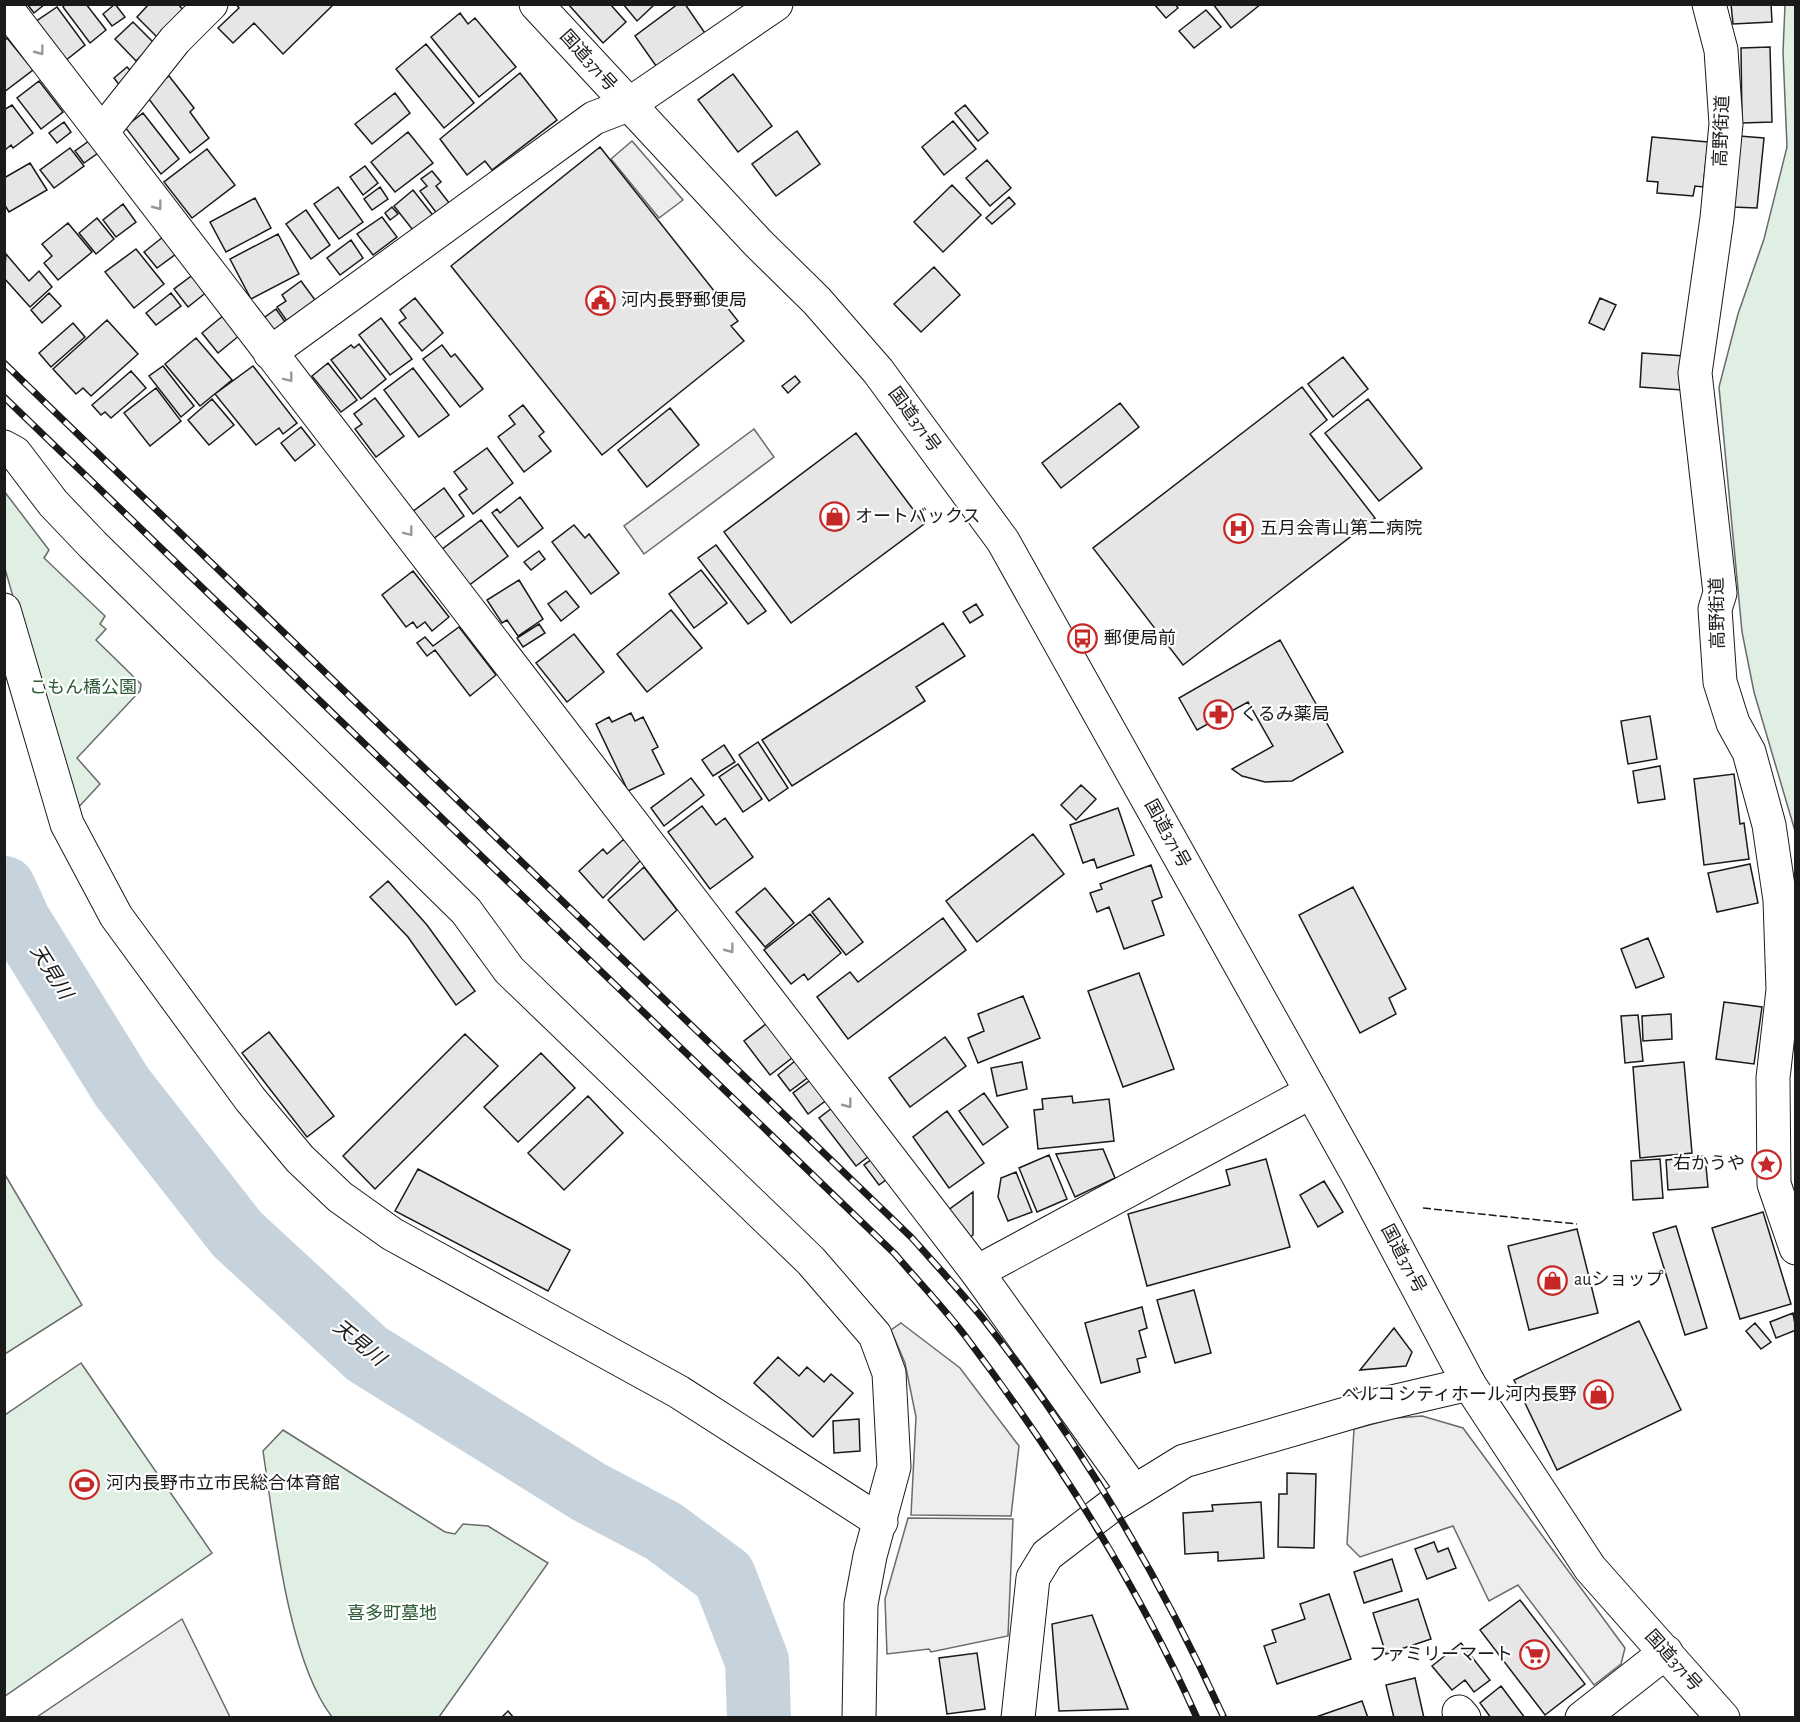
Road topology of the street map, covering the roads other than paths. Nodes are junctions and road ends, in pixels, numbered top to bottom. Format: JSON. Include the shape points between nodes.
{"nodes":[{"id":1,"x":211,"y":4,"type":"edge"},
{"id":2,"x":536,"y":4,"type":"edge"},
{"id":3,"x":776,"y":4,"type":"edge"},
{"id":4,"x":1709,"y":4,"type":"edge"},
{"id":5,"x":4,"y":5,"type":"edge"},
{"id":6,"x":628,"y":105,"type":"junction"},
{"id":7,"x":102,"y":132,"type":"junction"},
{"id":8,"x":270,"y":353,"type":"junction"},
{"id":9,"x":4,"y":447,"type":"edge"},
{"id":10,"x":4,"y":610,"type":"edge"},
{"id":11,"x":1311,"y":1092,"type":"junction"},
{"id":12,"x":1796,"y":1248,"type":"edge"},
{"id":13,"x":977,"y":1272,"type":"junction"},
{"id":14,"x":1469,"y":1384,"type":"junction"},
{"id":15,"x":1133,"y":1490,"type":"junction"},
{"id":16,"x":881,"y":1522,"type":"junction"},
{"id":17,"x":1666,"y":1652,"type":"junction"},
{"id":18,"x":859,"y":1718,"type":"edge"},
{"id":19,"x":1018,"y":1718,"type":"edge"},
{"id":20,"x":1582,"y":1718,"type":"edge"},
{"id":21,"x":1724,"y":1718,"type":"edge"}],
"edges":[{"from":1,"to":7,"type":"main road","via":[[175,40]]},
{"from":2,"to":6,"type":"main road","name":"国道371号"},
{"from":3,"to":6,"type":"main road"},
{"from":4,"to":12,"type":"main road","name":"高野街道","via":[[1721,50],[1726,124],[1695,373],[1720,593],[1714,609],[1720,682],[1733,723],[1749,752],[1769,825],[1780,900],[1784,990],[1773,1078],[1774,1184]]},
{"from":5,"to":7,"type":"main road","one_way":true},
{"from":6,"to":8,"type":"main road","via":[[594,118]]},
{"from":6,"to":11,"type":"main road","name":"国道371号","via":[[817,301],[878,371],[1003,542]]},
{"from":7,"to":8,"type":"main road","one_way":true},
{"from":8,"to":13,"type":"main road","one_way":true},
{"from":9,"to":16,"type":"main road","via":[[15,453],[53,503],[93,545],[466,911],[509,970],[811,1261],[875,1335],[889,1373],[893,1419],[894,1467]]},
{"from":10,"to":16,"type":"main road","via":[[67,824],[117,916],[250,1099],[300,1159],[340,1197],[392,1234],[679,1392]]},
{"from":11,"to":13,"type":"main road"},
{"from":11,"to":14,"type":"main road","name":"国道371号"},
{"from":13,"to":15,"type":"main road"},
{"from":14,"to":15,"type":"main road","via":[[1366,1408],[1184,1461]]},
{"from":14,"to":17,"type":"main road","name":"国道371号","via":[[1590,1568]]},
{"from":15,"to":19,"type":"main road","via":[[1047,1555],[1033,1578]]},
{"from":16,"to":18,"type":"main road","via":[[861,1604]]},
{"from":17,"to":20,"type":"main road"},
{"from":17,"to":21,"type":"main road","name":"国道371号"}]}
